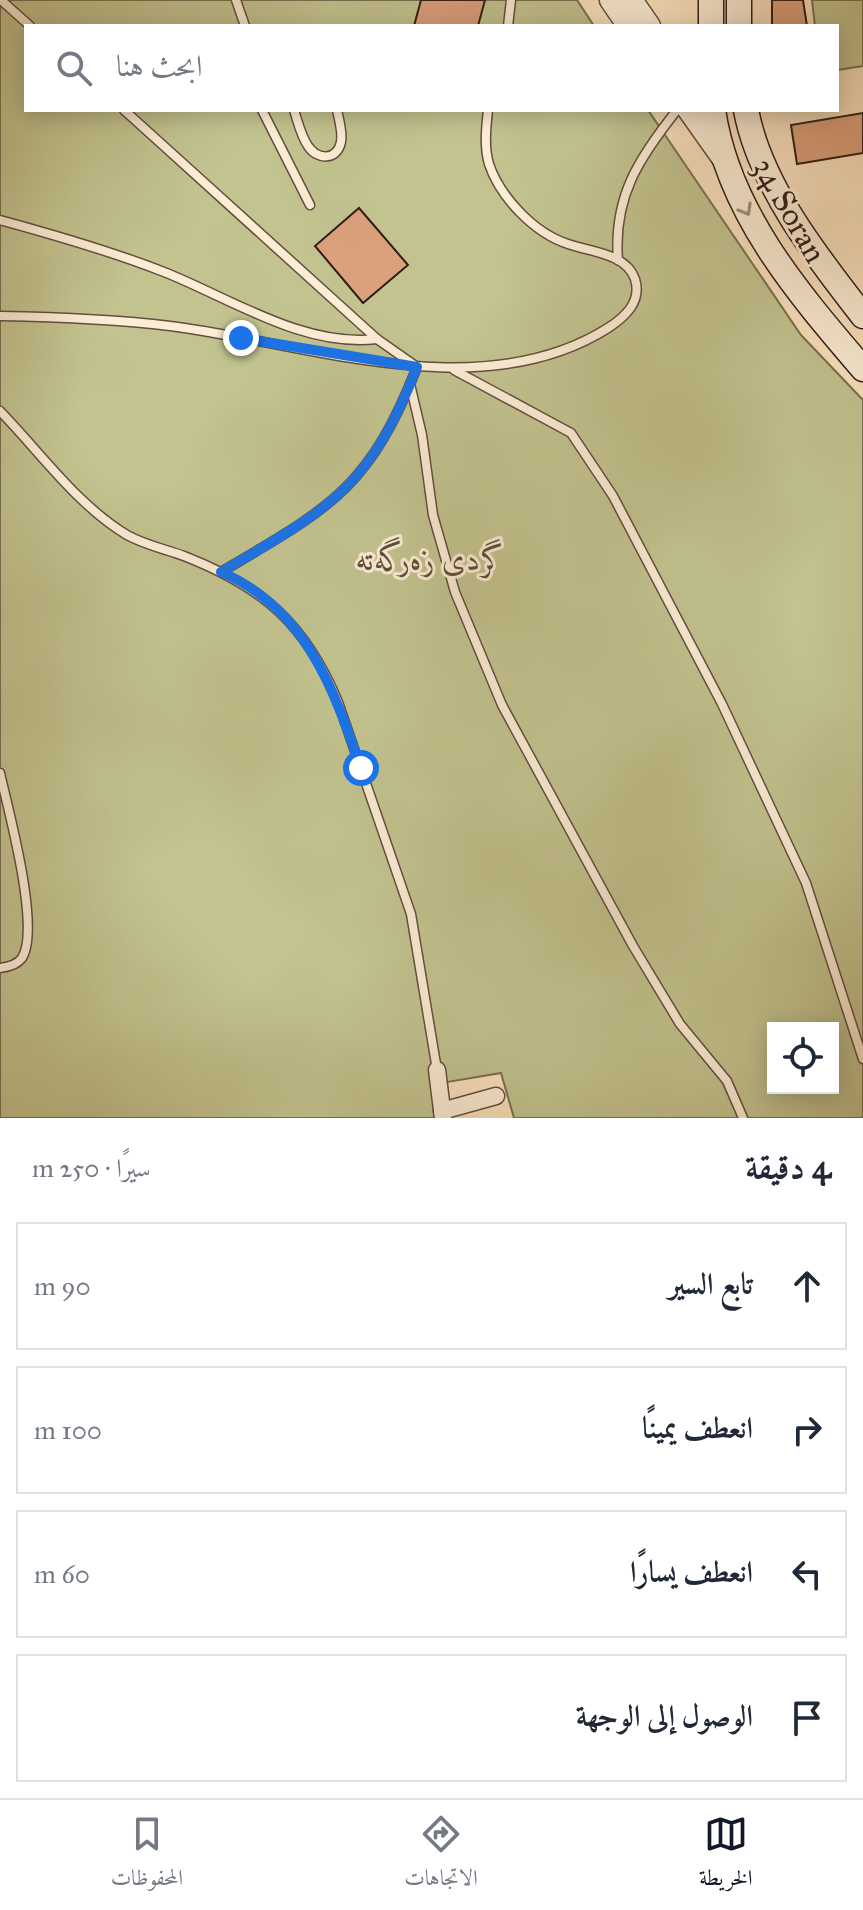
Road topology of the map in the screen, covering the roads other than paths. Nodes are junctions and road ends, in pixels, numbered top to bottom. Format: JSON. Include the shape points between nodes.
{"nodes":[{"id":1,"x":1,"y":0,"type":"edge"},
{"id":2,"x":236,"y":0,"type":"edge"},
{"id":3,"x":511,"y":0,"type":"edge"},
{"id":4,"x":611,"y":0,"type":"edge"},
{"id":5,"x":631,"y":0,"type":"edge"},
{"id":6,"x":739,"y":0,"type":"edge"},
{"id":7,"x":28,"y":24,"type":"edge"},
{"id":8,"x":244,"y":24,"type":"edge"},
{"id":9,"x":508,"y":24,"type":"edge"},
{"id":10,"x":628,"y":24,"type":"edge"},
{"id":11,"x":648,"y":24,"type":"edge"},
{"id":12,"x":739,"y":24,"type":"edge"},
{"id":13,"x":126,"y":112,"type":"edge"},
{"id":14,"x":263,"y":112,"type":"edge"},
{"id":15,"x":295,"y":112,"type":"edge"},
{"id":16,"x":337,"y":112,"type":"edge"},
{"id":17,"x":488,"y":112,"type":"edge"},
{"id":18,"x":676,"y":112,"type":"edge"},
{"id":19,"x":690,"y":112,"type":"edge"},
{"id":20,"x":713,"y":112,"type":"edge"},
{"id":21,"x":747,"y":112,"type":"edge"},
{"id":22,"x":724,"y":159,"type":"junction"},
{"id":23,"x":310,"y":205,"type":"dead end"},
{"id":24,"x":0,"y":220,"type":"edge"},
{"id":25,"x":618,"y":260,"type":"junction"},
{"id":26,"x":0,"y":316,"type":"edge"},
{"id":27,"x":863,"y":316,"type":"edge"},
{"id":28,"x":377,"y":339,"type":"junction"},
{"id":29,"x":417,"y":367,"type":"junction"},
{"id":30,"x":863,"y":369,"type":"edge"},
{"id":31,"x":453,"y":370,"type":"junction"},
{"id":32,"x":410,"y":384,"type":"junction"},
{"id":33,"x":0,"y":411,"type":"edge"},
{"id":34,"x":221,"y":572,"type":"junction"},
{"id":35,"x":0,"y":773,"type":"edge"},
{"id":36,"x":0,"y":968,"type":"edge"},
{"id":37,"x":863,"y":1059,"type":"edge"},
{"id":38,"x":437,"y":1070,"type":"joint"},
{"id":39,"x":496,"y":1096,"type":"dead end"},
{"id":40,"x":442,"y":1115,"type":"edge"},
{"id":41,"x":743,"y":1118,"type":"edge"}],
"edges":[{"from":1,"to":7,"type":"lane"},
{"from":2,"to":8,"type":"lane"},
{"from":3,"to":9,"type":"lane"},
{"from":4,"to":10,"type":"street"},
{"from":5,"to":11,"type":"street"},
{"from":6,"to":12,"type":"main road"},
{"from":13,"to":28,"type":"lane"},
{"from":14,"to":23,"type":"lane"},
{"from":15,"to":16,"type":"lane","via":[[308,146],[316,156],[327,158],[341,144]]},
{"from":17,"to":25,"type":"lane","via":[[488,162],[509,199],[554,238]]},
{"from":18,"to":25,"type":"lane","via":[[636,168],[621,202]]},
{"from":19,"to":22,"type":"street"},
{"from":20,"to":22,"type":"main road","name":"34 Soran"},
{"from":21,"to":27,"type":"main road","name":"34 Soran","via":[[786,204]]},
{"from":22,"to":30,"type":"main road","name":"34 Soran","one_way":true,"via":[[736,193],[776,259]]},
{"from":24,"to":28,"type":"lane","via":[[162,272],[325,336],[352,342]]},
{"from":25,"to":31,"type":"lane","via":[[634,276],[636,288],[631,309],[621,319],[578,343],[499,365]]},
{"from":26,"to":29,"type":"lane","via":[[170,326]]},
{"from":28,"to":29,"type":"lane"},
{"from":29,"to":31,"type":"lane"},
{"from":29,"to":32,"type":"lane"},
{"from":31,"to":37,"type":"lane","via":[[571,433],[613,496],[722,704],[806,883]]},
{"from":32,"to":34,"type":"lane","via":[[379,449],[348,488],[313,518]]},
{"from":32,"to":41,"type":"lane","via":[[433,515],[455,592],[502,705],[633,946],[680,1024],[727,1081]]},
{"from":33,"to":34,"type":"lane","via":[[104,519],[149,546]]},
{"from":34,"to":38,"type":"lane","via":[[285,614],[326,673],[405,893]]},
{"from":35,"to":36,"type":"lane","via":[[27,922],[22,957]]},
{"from":38,"to":40,"type":"street"},
{"from":39,"to":40,"type":"street"}]}
